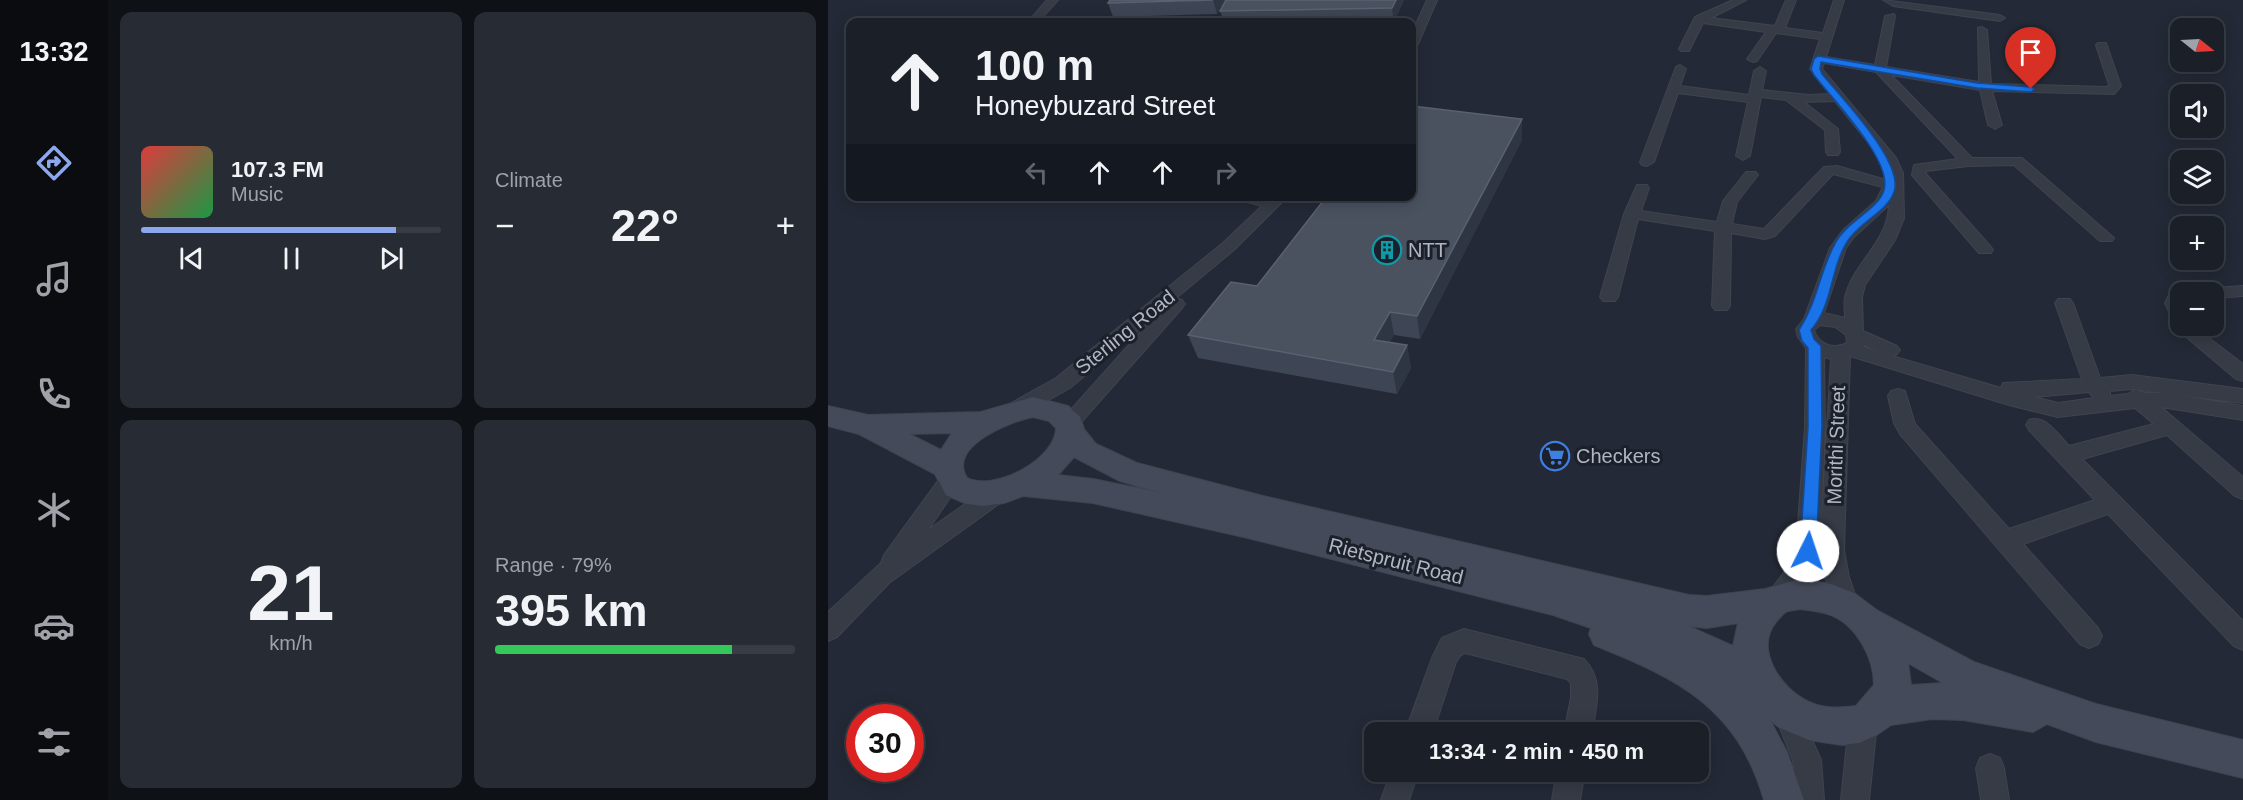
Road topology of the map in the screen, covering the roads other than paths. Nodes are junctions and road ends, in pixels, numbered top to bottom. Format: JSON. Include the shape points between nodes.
{"nodes":[{"id":1,"x":1053,"y":0,"type":"edge"},
{"id":2,"x":1432,"y":0,"type":"edge"},
{"id":3,"x":1741,"y":0,"type":"edge"},
{"id":4,"x":1791,"y":0,"type":"edge"},
{"id":5,"x":1839,"y":0,"type":"edge"},
{"id":6,"x":1888,"y":0,"type":"edge"},
{"id":7,"x":1981,"y":0,"type":"edge"},
{"id":8,"x":1890,"y":16,"type":"dead end"},
{"id":9,"x":1984,"y":16,"type":"junction"},
{"id":10,"x":1037,"y":18,"type":"edge"},
{"id":11,"x":2000,"y":18,"type":"dead end"},
{"id":12,"x":1699,"y":19,"type":"junction"},
{"id":13,"x":1776,"y":29,"type":"junction"},
{"id":14,"x":1982,"y":30,"type":"dead end"},
{"id":15,"x":1416,"y":35,"type":"edge"},
{"id":16,"x":1826,"y":37,"type":"junction"},
{"id":17,"x":2102,"y":45,"type":"dead end"},
{"id":18,"x":1685,"y":49,"type":"dead end"},
{"id":19,"x":1753,"y":58,"type":"dead end"},
{"id":20,"x":1818,"y":59,"type":"junction"},
{"id":21,"x":1680,"y":69,"type":"dead end"},
{"id":22,"x":1880,"y":70,"type":"junction"},
{"id":23,"x":1760,"y":71,"type":"dead end"},
{"id":24,"x":1985,"y":87,"type":"junction"},
{"id":25,"x":1673,"y":89,"type":"junction"},
{"id":26,"x":1755,"y":96,"type":"junction"},
{"id":27,"x":1839,"y":97,"type":"junction"},
{"id":28,"x":1791,"y":98,"type":"junction"},
{"id":29,"x":1995,"y":124,"type":"dead end"},
{"id":30,"x":1872,"y":141,"type":"junction"},
{"id":31,"x":1833,"y":152,"type":"dead end"},
{"id":32,"x":1743,"y":156,"type":"dead end"},
{"id":33,"x":1647,"y":162,"type":"dead end"},
{"id":34,"x":1968,"y":162,"type":"junction"},
{"id":35,"x":1751,"y":175,"type":"dead end"},
{"id":36,"x":1890,"y":185,"type":"junction"},
{"id":37,"x":1642,"y":188,"type":"dead end"},
{"id":38,"x":1277,"y":201,"type":"edge"},
{"id":39,"x":1632,"y":214,"type":"junction"},
{"id":40,"x":1723,"y":228,"type":"junction"},
{"id":41,"x":2106,"y":238,"type":"dead end"},
{"id":42,"x":1228,"y":246,"type":"junction"},
{"id":43,"x":1985,"y":250,"type":"dead end"},
{"id":44,"x":2243,"y":291,"type":"edge"},
{"id":45,"x":2224,"y":292,"type":"edge"},
{"id":46,"x":1609,"y":297,"type":"dead end"},
{"id":47,"x":2064,"y":303,"type":"dead end"},
{"id":48,"x":1721,"y":306,"type":"dead end"},
{"id":49,"x":1812,"y":321,"type":"junction"},
{"id":50,"x":2194,"y":336,"type":"edge"},
{"id":51,"x":1850,"y":342,"type":"junction"},
{"id":52,"x":1815,"y":346,"type":"junction"},
{"id":53,"x":2243,"y":374,"type":"edge"},
{"id":54,"x":1957,"y":376,"type":"junction"},
{"id":55,"x":2120,"y":383,"type":"junction"},
{"id":56,"x":2094,"y":386,"type":"junction"},
{"id":57,"x":1898,"y":396,"type":"dead end"},
{"id":58,"x":2243,"y":396,"type":"edge"},
{"id":59,"x":2139,"y":400,"type":"junction"},
{"id":60,"x":2111,"y":404,"type":"junction"},
{"id":61,"x":1015,"y":410,"type":"junction"},
{"id":62,"x":2243,"y":413,"type":"edge"},
{"id":63,"x":828,"y":416,"type":"edge"},
{"id":64,"x":985,"y":422,"type":"junction"},
{"id":65,"x":866,"y":425,"type":"junction"},
{"id":66,"x":2036,"y":425,"type":"dead end"},
{"id":67,"x":2170,"y":427,"type":"junction"},
{"id":68,"x":1070,"y":428,"type":"junction"},
{"id":69,"x":2066,"y":455,"type":"junction"},
{"id":70,"x":949,"y":474,"type":"junction"},
{"id":71,"x":1011,"y":488,"type":"junction"},
{"id":72,"x":2243,"y":490,"type":"edge"},
{"id":73,"x":2113,"y":503,"type":"junction"},
{"id":74,"x":2007,"y":540,"type":"junction"},
{"id":75,"x":1436,"y":571,"type":"junction"},
{"id":76,"x":881,"y":576,"type":"junction"},
{"id":77,"x":1775,"y":601,"type":"junction"},
{"id":78,"x":1858,"y":615,"type":"junction"},
{"id":79,"x":828,"y":629,"type":"edge"},
{"id":80,"x":2089,"y":636,"type":"dead end"},
{"id":81,"x":2243,"y":638,"type":"edge"},
{"id":82,"x":1757,"y":677,"type":"junction"},
{"id":83,"x":1786,"y":710,"type":"junction"},
{"id":84,"x":1874,"y":715,"type":"junction"},
{"id":85,"x":1423,"y":722,"type":"edge"},
{"id":86,"x":1580,"y":722,"type":"edge"},
{"id":87,"x":2096,"y":723,"type":"junction"},
{"id":88,"x":2243,"y":759,"type":"edge"},
{"id":89,"x":1990,"y":768,"type":"dead end"},
{"id":90,"x":1401,"y":782,"type":"edge"},
{"id":91,"x":1569,"y":782,"type":"edge"},
{"id":92,"x":1395,"y":800,"type":"edge"},
{"id":93,"x":1566,"y":800,"type":"edge"},
{"id":94,"x":1784,"y":800,"type":"edge"},
{"id":95,"x":1810,"y":800,"type":"edge"},
{"id":96,"x":1855,"y":800,"type":"edge"},
{"id":97,"x":1995,"y":800,"type":"edge"}],
"edges":[{"from":1,"to":10,"type":"street"},
{"from":2,"to":15,"type":"street"},
{"from":3,"to":12,"type":"street"},
{"from":4,"to":13,"type":"street"},
{"from":5,"to":16,"type":"street"},
{"from":6,"to":9,"type":"street"},
{"from":7,"to":9,"type":"street"},
{"from":8,"to":22,"type":"street"},
{"from":9,"to":11,"type":"street"},
{"from":12,"to":13,"type":"street"},
{"from":12,"to":18,"type":"street"},
{"from":13,"to":16,"type":"street"},
{"from":13,"to":19,"type":"street"},
{"from":14,"to":24,"type":"street"},
{"from":16,"to":20,"type":"street"},
{"from":17,"to":24,"type":"street","via":[[2114,90]]},
{"from":20,"to":22,"type":"street"},
{"from":20,"to":27,"type":"street","via":[[1818,75]]},
{"from":21,"to":25,"type":"street"},
{"from":22,"to":24,"type":"street"},
{"from":22,"to":34,"type":"street"},
{"from":23,"to":26,"type":"street"},
{"from":24,"to":29,"type":"street"},
{"from":25,"to":26,"type":"street"},
{"from":25,"to":33,"type":"street"},
{"from":26,"to":28,"type":"street"},
{"from":26,"to":32,"type":"street"},
{"from":27,"to":28,"type":"street"},
{"from":27,"to":30,"type":"street"},
{"from":28,"to":31,"type":"street","via":[[1831,129]]},
{"from":30,"to":36,"type":"street","via":[[1885,162]]},
{"from":30,"to":51,"type":"street","name":"Morithi Street","via":[[1891,161],[1896,173],[1896,218],[1887,240],[1857,285]]},
{"from":34,"to":41,"type":"street","via":[[2010,160],[2022,164]]},
{"from":34,"to":43,"type":"street","via":[[1922,166],[1918,171]]},
{"from":35,"to":40,"type":"street","via":[[1733,196]]},
{"from":36,"to":40,"type":"street","via":[[1829,170],[1769,233]]},
{"from":36,"to":49,"type":"street","via":[[1882,202],[1842,241]]},
{"from":37,"to":39,"type":"street"},
{"from":38,"to":42,"type":"street","name":"Sterling Road"},
{"from":39,"to":40,"type":"street"},
{"from":39,"to":46,"type":"street"},
{"from":40,"to":48,"type":"street"},
{"from":42,"to":61,"type":"street","name":"Sterling Road","via":[[1063,383]]},
{"from":42,"to":68,"type":"street","name":"Sterling Road"},
{"from":44,"to":45,"type":"street"},
{"from":47,"to":56,"type":"street"},
{"from":49,"to":51,"type":"street","via":[[1834,320]]},
{"from":49,"to":52,"type":"street","name":"Morithi Street","via":[[1805,330]]},
{"from":50,"to":53,"type":"street"},
{"from":51,"to":52,"type":"street","via":[[1831,352]]},
{"from":51,"to":54,"type":"street"},
{"from":51,"to":78,"type":"street","name":"Morithi Street","via":[[1832,550],[1837,577]]},
{"from":52,"to":77,"type":"street","name":"Morithi Street","via":[[1808,551],[1803,568]]},
{"from":54,"to":56,"type":"street","via":[[2022,390]]},
{"from":54,"to":60,"type":"street","via":[[2058,410]]},
{"from":55,"to":56,"type":"street"},
{"from":55,"to":58,"type":"street"},
{"from":55,"to":59,"type":"street"},
{"from":56,"to":60,"type":"street"},
{"from":57,"to":74,"type":"street","via":[[1907,429]]},
{"from":59,"to":60,"type":"street"},
{"from":59,"to":62,"type":"street","via":[[2167,400]]},
{"from":59,"to":67,"type":"street"},
{"from":61,"to":64,"type":"street"},
{"from":61,"to":68,"type":"street","via":[[1050,409],[1062,414]]},
{"from":63,"to":65,"type":"street"},
{"from":64,"to":65,"type":"street"},
{"from":64,"to":70,"type":"street","via":[[963,438],[950,458]]},
{"from":65,"to":70,"type":"street"},
{"from":66,"to":69,"type":"street"},
{"from":67,"to":69,"type":"street"},
{"from":67,"to":72,"type":"street"},
{"from":68,"to":71,"type":"street","via":[[1068,443],[1057,460],[1039,476]]},
{"from":68,"to":77,"type":"street","name":"Rietspruit Road","via":[[1086,452],[1130,473],[1449,555],[1689,611],[1707,612]]},
{"from":69,"to":73,"type":"street"},
{"from":70,"to":71,"type":"street","via":[[958,487],[969,492]]},
{"from":70,"to":76,"type":"street"},
{"from":71,"to":75,"type":"street","name":"Rietspruit Road","via":[[1092,490]]},
{"from":71,"to":76,"type":"street"},
{"from":73,"to":74,"type":"street"},
{"from":73,"to":81,"type":"street"},
{"from":74,"to":80,"type":"street"},
{"from":75,"to":82,"type":"street","name":"Rietspruit Road","via":[[1553,600],[1681,640]]},
{"from":75,"to":94,"type":"street","via":[[1634,644],[1680,665],[1739,709],[1761,738],[1777,771]]},
{"from":76,"to":79,"type":"street"},
{"from":77,"to":78,"type":"street","via":[[1800,594],[1823,597]]},
{"from":77,"to":82,"type":"street","via":[[1754,622],[1749,648]]},
{"from":78,"to":84,"type":"street","via":[[1883,643],[1891,665],[1891,687]]},
{"from":78,"to":87,"type":"street","via":[[1965,676]]},
{"from":82,"to":83,"type":"street"},
{"from":83,"to":84,"type":"street","via":[[1812,724],[1839,728]]},
{"from":83,"to":95,"type":"street","via":[[1807,760]]},
{"from":84,"to":87,"type":"street","via":[[1932,701],[1964,702]]},
{"from":84,"to":96,"type":"street"},
{"from":85,"to":86,"type":"street","via":[[1445,658],[1451,647],[1464,641],[1575,668],[1586,684]]},
{"from":87,"to":88,"type":"street"},
{"from":89,"to":97,"type":"street"},
{"from":90,"to":92,"type":"street"},
{"from":91,"to":93,"type":"street"}]}
